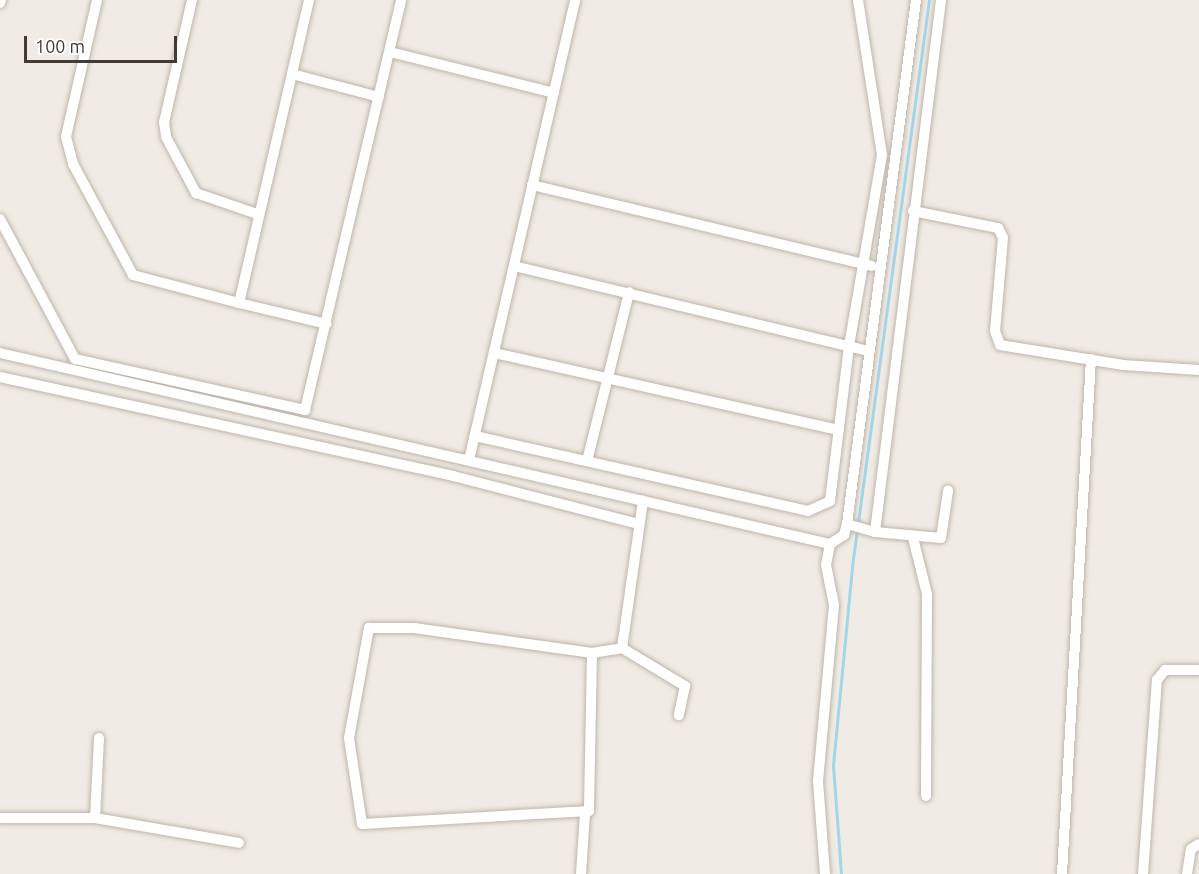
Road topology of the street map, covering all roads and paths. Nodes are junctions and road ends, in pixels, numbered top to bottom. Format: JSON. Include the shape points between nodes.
{"nodes":[{"id":1,"x":98,"y":0,"type":"edge"},
{"id":2,"x":192,"y":0,"type":"edge"},
{"id":3,"x":309,"y":0,"type":"edge"},
{"id":4,"x":402,"y":0,"type":"edge"},
{"id":5,"x":575,"y":0,"type":"edge"},
{"id":6,"x":858,"y":0,"type":"edge"},
{"id":7,"x":915,"y":0,"type":"edge"},
{"id":8,"x":941,"y":0,"type":"edge"},
{"id":9,"x":390,"y":52,"type":"junction"},
{"id":10,"x":292,"y":74,"type":"junction"},
{"id":11,"x":554,"y":93,"type":"junction"},
{"id":12,"x":379,"y":97,"type":"junction"},
{"id":13,"x":532,"y":185,"type":"junction"},
{"id":14,"x":913,"y":211,"type":"junction"},
{"id":15,"x":257,"y":214,"type":"junction"},
{"id":16,"x":0,"y":219,"type":"edge"},
{"id":17,"x":865,"y":265,"type":"junction"},
{"id":18,"x":514,"y":266,"type":"junction"},
{"id":19,"x":880,"y":269,"type":"junction"},
{"id":20,"x":629,"y":292,"type":"junction"},
{"id":21,"x":238,"y":303,"type":"junction"},
{"id":22,"x":327,"y":324,"type":"junction"},
{"id":23,"x":849,"y":346,"type":"junction"},
{"id":24,"x":869,"y":351,"type":"junction"},
{"id":25,"x":0,"y":353,"type":"edge"},
{"id":26,"x":494,"y":353,"type":"junction"},
{"id":27,"x":1091,"y":359,"type":"junction"},
{"id":28,"x":1199,"y":370,"type":"edge"},
{"id":29,"x":0,"y":377,"type":"edge"},
{"id":30,"x":608,"y":378,"type":"junction"},
{"id":31,"x":283,"y":412,"type":"junction"},
{"id":32,"x":838,"y":430,"type":"junction"},
{"id":33,"x":475,"y":436,"type":"junction"},
{"id":34,"x":469,"y":459,"type":"junction"},
{"id":35,"x":587,"y":461,"type":"junction"},
{"id":36,"x":948,"y":491,"type":"dead end"},
{"id":37,"x":643,"y":500,"type":"junction"},
{"id":38,"x":638,"y":524,"type":"junction"},
{"id":39,"x":851,"y":525,"type":"junction"},
{"id":40,"x":871,"y":530,"type":"junction"},
{"id":41,"x":913,"y":538,"type":"junction"},
{"id":42,"x":830,"y":544,"type":"junction"},
{"id":43,"x":622,"y":648,"type":"junction"},
{"id":44,"x":592,"y":654,"type":"junction"},
{"id":45,"x":1199,"y":670,"type":"edge"},
{"id":46,"x":679,"y":715,"type":"dead end"},
{"id":47,"x":99,"y":738,"type":"dead end"},
{"id":48,"x":926,"y":796,"type":"dead end"},
{"id":49,"x":585,"y":813,"type":"junction"},
{"id":50,"x":0,"y":818,"type":"edge"},
{"id":51,"x":95,"y":819,"type":"junction"},
{"id":52,"x":239,"y":843,"type":"dead end"},
{"id":53,"x":1199,"y":844,"type":"edge"},
{"id":54,"x":581,"y":874,"type":"edge"},
{"id":55,"x":825,"y":874,"type":"edge"},
{"id":56,"x":1062,"y":874,"type":"edge"},
{"id":57,"x":1143,"y":874,"type":"edge"},
{"id":58,"x":1187,"y":874,"type":"edge"}],
"edges":[{"from":1,"to":21,"type":"street","via":[[66,137],[73,164],[133,275]]},
{"from":2,"to":15,"type":"street","via":[[164,122],[166,137],[196,193]]},
{"from":3,"to":10,"type":"street"},
{"from":4,"to":9,"type":"street"},
{"from":5,"to":11,"type":"street"},
{"from":6,"to":17,"type":"street","via":[[882,142]]},
{"from":7,"to":19,"type":"street"},
{"from":8,"to":14,"type":"street"},
{"from":9,"to":11,"type":"street"},
{"from":9,"to":12,"type":"street"},
{"from":10,"to":12,"type":"street"},
{"from":10,"to":15,"type":"street"},
{"from":11,"to":13,"type":"street"},
{"from":12,"to":22,"type":"street"},
{"from":13,"to":17,"type":"street"},
{"from":13,"to":18,"type":"street"},
{"from":14,"to":27,"type":"street","via":[[999,228],[1003,238],[995,332],[1000,345]]},
{"from":14,"to":40,"type":"street"},
{"from":15,"to":21,"type":"street"},
{"from":16,"to":31,"type":"street","via":[[75,359]]},
{"from":17,"to":19,"type":"street"},
{"from":17,"to":23,"type":"street"},
{"from":18,"to":20,"type":"street"},
{"from":18,"to":26,"type":"street"},
{"from":19,"to":24,"type":"street"},
{"from":20,"to":23,"type":"street"},
{"from":20,"to":30,"type":"street"},
{"from":21,"to":22,"type":"street"},
{"from":22,"to":31,"type":"street","via":[[309,403],[300,411]]},
{"from":23,"to":24,"type":"street"},
{"from":23,"to":32,"type":"street"},
{"from":24,"to":39,"type":"street"},
{"from":25,"to":31,"type":"street"},
{"from":26,"to":30,"type":"street"},
{"from":26,"to":33,"type":"street"},
{"from":27,"to":28,"type":"street"},
{"from":27,"to":56,"type":"street"},
{"from":29,"to":38,"type":"street","via":[[453,476]]},
{"from":30,"to":32,"type":"street"},
{"from":30,"to":35,"type":"street"},
{"from":31,"to":34,"type":"street"},
{"from":32,"to":35,"type":"street","via":[[830,501],[813,511]]},
{"from":33,"to":34,"type":"street"},
{"from":33,"to":35,"type":"street"},
{"from":34,"to":37,"type":"street"},
{"from":36,"to":41,"type":"street","via":[[943,536]]},
{"from":37,"to":38,"type":"street"},
{"from":37,"to":42,"type":"street"},
{"from":38,"to":43,"type":"street"},
{"from":39,"to":40,"type":"street"},
{"from":39,"to":42,"type":"street"},
{"from":40,"to":41,"type":"street"},
{"from":41,"to":48,"type":"street","via":[[927,594]]},
{"from":42,"to":55,"type":"street","via":[[826,565],[834,605],[818,781]]},
{"from":43,"to":44,"type":"street"},
{"from":43,"to":46,"type":"street","via":[[682,683],[686,692]]},
{"from":44,"to":49,"type":"street","via":[[591,803]]},
{"from":44,"to":49,"type":"street","via":[[373,626],[366,632],[349,738],[362,824]]},
{"from":45,"to":57,"type":"street","via":[[1165,670],[1157,680]]},
{"from":47,"to":51,"type":"street"},
{"from":49,"to":54,"type":"street"},
{"from":50,"to":51,"type":"street"},
{"from":51,"to":52,"type":"street"},
{"from":53,"to":58,"type":"street","via":[[1191,849]]}]}
